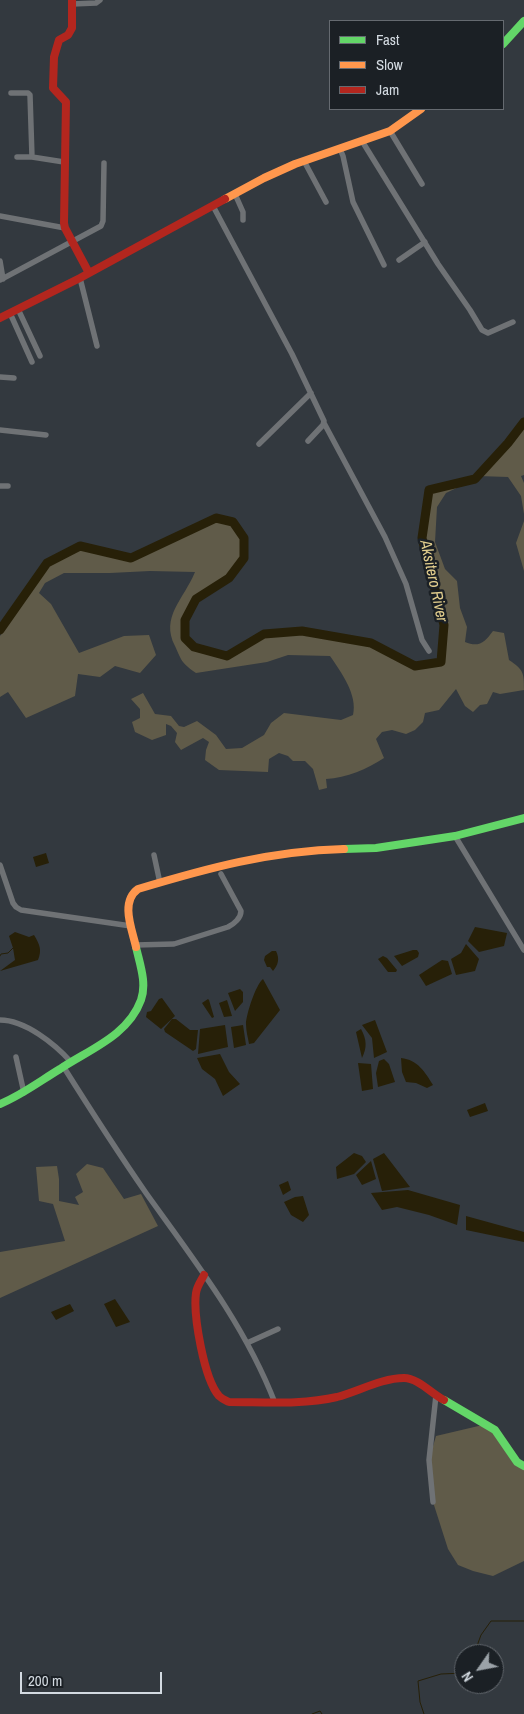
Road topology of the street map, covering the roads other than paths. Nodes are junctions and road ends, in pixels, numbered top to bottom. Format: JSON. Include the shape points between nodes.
{"nodes":[{"id":1,"x":100,"y":0,"type":"edge"},
{"id":2,"x":72,"y":2,"type":"edge"},
{"id":3,"x":524,"y":21,"type":"edge"},
{"id":4,"x":504,"y":43,"type":"edge"},
{"id":5,"x":11,"y":93,"type":"dead end"},
{"id":6,"x":420,"y":110,"type":"edge"},
{"id":7,"x":390,"y":131,"type":"junction"},
{"id":8,"x":362,"y":141,"type":"junction"},
{"id":9,"x":340,"y":148,"type":"junction"},
{"id":10,"x":17,"y":157,"type":"dead end"},
{"id":11,"x":32,"y":157,"type":"junction"},
{"id":12,"x":304,"y":161,"type":"junction"},
{"id":13,"x":64,"y":162,"type":"junction"},
{"id":14,"x":104,"y":163,"type":"dead end"},
{"id":15,"x":422,"y":184,"type":"dead end"},
{"id":16,"x":234,"y":194,"type":"junction"},
{"id":17,"x":326,"y":202,"type":"dead end"},
{"id":18,"x":213,"y":206,"type":"junction"},
{"id":19,"x":0,"y":216,"type":"edge"},
{"id":20,"x":243,"y":220,"type":"dead end"},
{"id":21,"x":65,"y":228,"type":"junction"},
{"id":22,"x":72,"y":241,"type":"junction"},
{"id":23,"x":425,"y":242,"type":"junction"},
{"id":24,"x":399,"y":260,"type":"dead end"},
{"id":25,"x":0,"y":261,"type":"edge"},
{"id":26,"x":384,"y":265,"type":"dead end"},
{"id":27,"x":89,"y":273,"type":"junction"},
{"id":28,"x":80,"y":278,"type":"junction"},
{"id":29,"x":2,"y":280,"type":"edge"},
{"id":30,"x":18,"y":309,"type":"junction"},
{"id":31,"x":10,"y":313,"type":"junction"},
{"id":32,"x":0,"y":318,"type":"edge"},
{"id":33,"x":513,"y":322,"type":"dead end"},
{"id":34,"x":97,"y":346,"type":"dead end"},
{"id":35,"x":40,"y":356,"type":"dead end"},
{"id":36,"x":32,"y":362,"type":"dead end"},
{"id":37,"x":0,"y":377,"type":"edge"},
{"id":38,"x":14,"y":378,"type":"dead end"},
{"id":39,"x":311,"y":393,"type":"junction"},
{"id":40,"x":324,"y":423,"type":"junction"},
{"id":41,"x":0,"y":430,"type":"edge"},
{"id":42,"x":46,"y":435,"type":"dead end"},
{"id":43,"x":308,"y":441,"type":"dead end"},
{"id":44,"x":258,"y":444,"type":"dead end"},
{"id":45,"x":0,"y":486,"type":"edge"},
{"id":46,"x":8,"y":486,"type":"dead end"},
{"id":47,"x":429,"y":651,"type":"dead end"},
{"id":48,"x":524,"y":818,"type":"edge"},
{"id":49,"x":454,"y":836,"type":"junction"},
{"id":50,"x":154,"y":856,"type":"dead end"},
{"id":51,"x":0,"y":865,"type":"edge"},
{"id":52,"x":221,"y":874,"type":"dead end"},
{"id":53,"x":160,"y":883,"type":"junction"},
{"id":54,"x":131,"y":926,"type":"junction"},
{"id":55,"x":136,"y":945,"type":"junction"},
{"id":56,"x":524,"y":950,"type":"edge"},
{"id":57,"x":0,"y":1020,"type":"edge"},
{"id":58,"x":16,"y":1057,"type":"dead end"},
{"id":59,"x":67,"y":1064,"type":"junction"},
{"id":60,"x":24,"y":1093,"type":"junction"},
{"id":61,"x":0,"y":1104,"type":"edge"},
{"id":62,"x":204,"y":1274,"type":"junction"},
{"id":63,"x":278,"y":1329,"type":"dead end"},
{"id":64,"x":247,"y":1342,"type":"junction"},
{"id":65,"x":436,"y":1395,"type":"junction"},
{"id":66,"x":275,"y":1402,"type":"junction"},
{"id":67,"x":524,"y":1466,"type":"edge"},
{"id":68,"x":433,"y":1502,"type":"dead end"}],
"edges":[{"from":1,"to":2,"type":"street","via":[[96,3]]},
{"from":2,"to":13,"type":"street","via":[[72,28],[69,34],[58,40],[54,65],[53,88],[66,102]]},
{"from":3,"to":4,"type":"street"},
{"from":5,"to":11,"type":"street","via":[[30,95]]},
{"from":6,"to":7,"type":"street"},
{"from":7,"to":8,"type":"street"},
{"from":7,"to":15,"type":"street"},
{"from":8,"to":9,"type":"street"},
{"from":8,"to":23,"type":"street"},
{"from":9,"to":12,"type":"street"},
{"from":9,"to":26,"type":"street","via":[[353,202]]},
{"from":10,"to":11,"type":"street"},
{"from":11,"to":13,"type":"street"},
{"from":12,"to":16,"type":"street"},
{"from":12,"to":17,"type":"street"},
{"from":13,"to":21,"type":"street"},
{"from":14,"to":22,"type":"street","via":[[102,224]]},
{"from":16,"to":18,"type":"street"},
{"from":16,"to":20,"type":"street","via":[[243,212]]},
{"from":18,"to":27,"type":"street"},
{"from":18,"to":39,"type":"street"},
{"from":19,"to":21,"type":"street"},
{"from":21,"to":22,"type":"street"},
{"from":22,"to":27,"type":"street"},
{"from":22,"to":29,"type":"street"},
{"from":23,"to":24,"type":"street"},
{"from":23,"to":33,"type":"street","via":[[482,330],[488,333]]},
{"from":25,"to":29,"type":"street"},
{"from":27,"to":28,"type":"street"},
{"from":28,"to":30,"type":"street"},
{"from":28,"to":34,"type":"street"},
{"from":30,"to":31,"type":"street"},
{"from":30,"to":35,"type":"street"},
{"from":31,"to":32,"type":"street"},
{"from":31,"to":36,"type":"street"},
{"from":37,"to":38,"type":"street"},
{"from":39,"to":40,"type":"street"},
{"from":39,"to":44,"type":"street"},
{"from":40,"to":43,"type":"street"},
{"from":40,"to":47,"type":"street","via":[[385,537],[406,584],[422,640]]},
{"from":41,"to":42,"type":"street"},
{"from":45,"to":46,"type":"street"},
{"from":48,"to":49,"type":"street"},
{"from":49,"to":53,"type":"street","via":[[376,848],[308,850],[254,858]]},
{"from":49,"to":56,"type":"street"},
{"from":50,"to":53,"type":"street"},
{"from":51,"to":54,"type":"street","via":[[16,908]]},
{"from":52,"to":55,"type":"street","via":[[241,911],[234,923],[174,944]]},
{"from":53,"to":54,"type":"street","via":[[130,894]]},
{"from":54,"to":55,"type":"street"},
{"from":55,"to":59,"type":"street","via":[[144,984],[140,1006],[119,1032]]},
{"from":57,"to":59,"type":"street","via":[[27,1028],[51,1043]]},
{"from":58,"to":60,"type":"street"},
{"from":59,"to":60,"type":"street"},
{"from":59,"to":62,"type":"street","via":[[118,1153]]},
{"from":60,"to":61,"type":"street"},
{"from":62,"to":64,"type":"street"},
{"from":62,"to":66,"type":"street","via":[[196,1292],[196,1306],[203,1360],[212,1385],[222,1399],[229,1402]]},
{"from":63,"to":64,"type":"street"},
{"from":64,"to":66,"type":"street"},
{"from":65,"to":66,"type":"street","via":[[421,1384],[404,1378],[336,1397]]},
{"from":65,"to":67,"type":"street","via":[[495,1430],[517,1462]]},
{"from":65,"to":68,"type":"street","via":[[429,1460]]}]}
